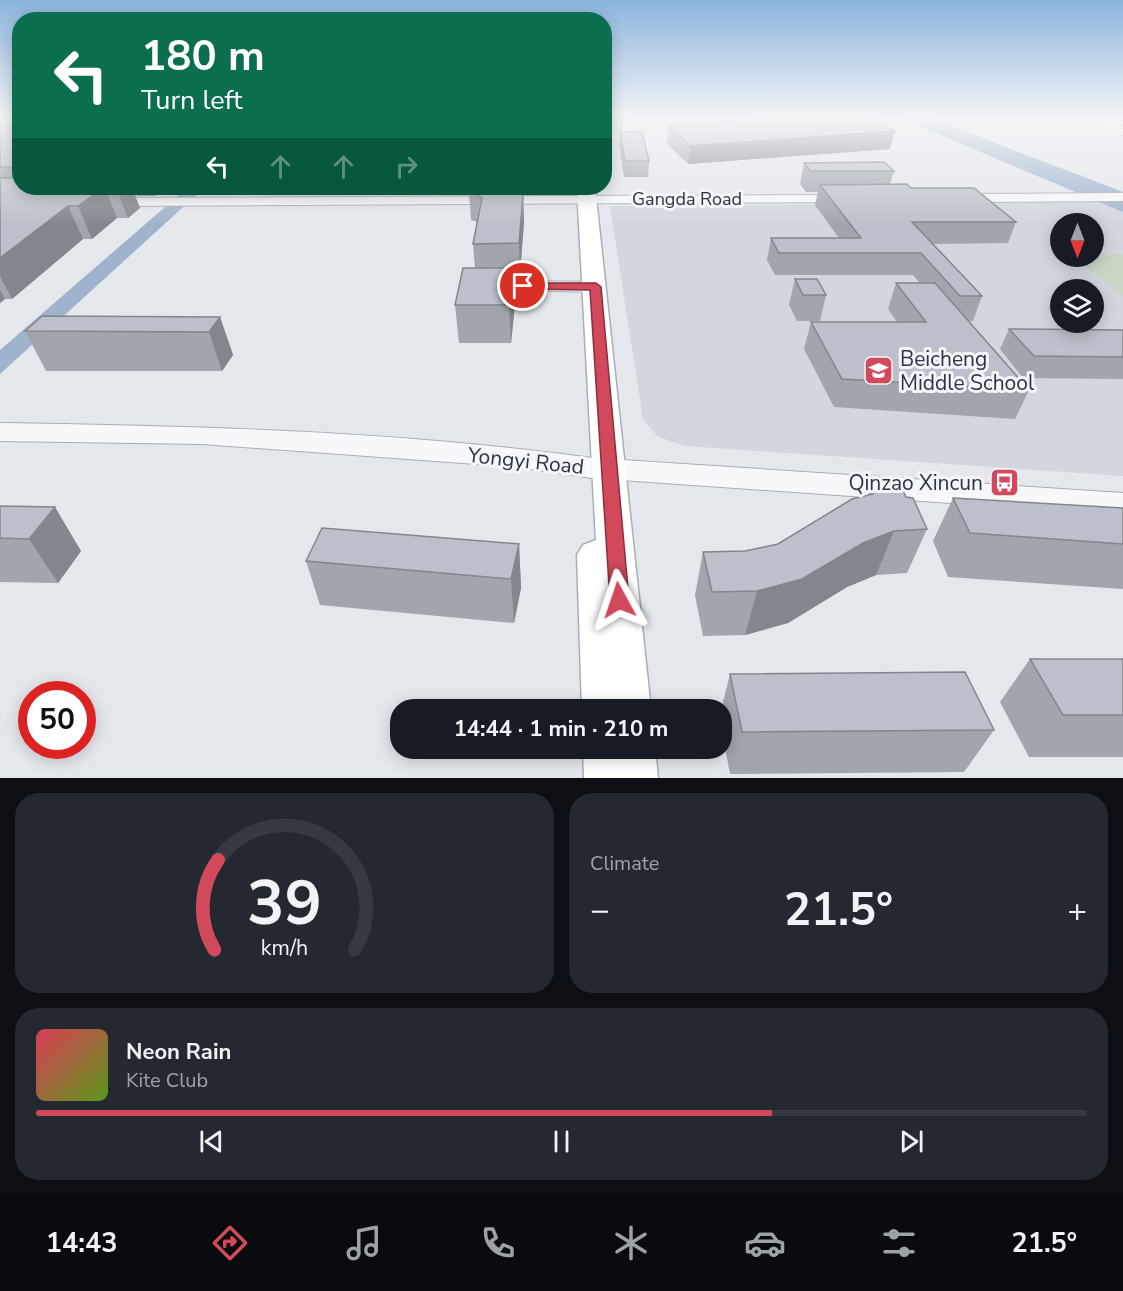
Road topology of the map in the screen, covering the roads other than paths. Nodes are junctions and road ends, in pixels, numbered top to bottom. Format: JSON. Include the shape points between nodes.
{"nodes":[{"id":1,"x":612,"y":194,"type":"edge"},
{"id":2,"x":495,"y":195,"type":"edge"},
{"id":3,"x":582,"y":195,"type":"edge"},
{"id":4,"x":1123,"y":197,"type":"edge"},
{"id":5,"x":944,"y":198,"type":"edge"},
{"id":6,"x":862,"y":199,"type":"edge"},
{"id":7,"x":96,"y":202,"type":"edge"},
{"id":8,"x":523,"y":286,"type":"dead end"},
{"id":9,"x":589,"y":287,"type":"junction"},
{"id":10,"x":0,"y":432,"type":"edge"},
{"id":11,"x":600,"y":468,"type":"junction"},
{"id":12,"x":1123,"y":504,"type":"edge"},
{"id":13,"x":605,"y":699,"type":"edge"},
{"id":14,"x":627,"y":699,"type":"edge"},
{"id":15,"x":608,"y":759,"type":"edge"},
{"id":16,"x":632,"y":759,"type":"edge"},
{"id":17,"x":609,"y":778,"type":"edge"},
{"id":18,"x":633,"y":778,"type":"edge"}],
"edges":[{"from":1,"to":6,"type":"street","name":"Gangda Road"},
{"from":2,"to":7,"type":"street","name":"Gangda Road"},
{"from":3,"to":9,"type":"main road"},
{"from":4,"to":5,"type":"street"},
{"from":8,"to":9,"type":"street"},
{"from":9,"to":11,"type":"main road"},
{"from":10,"to":11,"type":"street","name":"Yongyi Road","via":[[203,435],[516,458]]},
{"from":11,"to":12,"type":"street","name":"Yongyi Road"},
{"from":11,"to":13,"type":"main road"},
{"from":11,"to":14,"type":"main road"},
{"from":15,"to":17,"type":"main road"},
{"from":16,"to":18,"type":"main road"}]}
